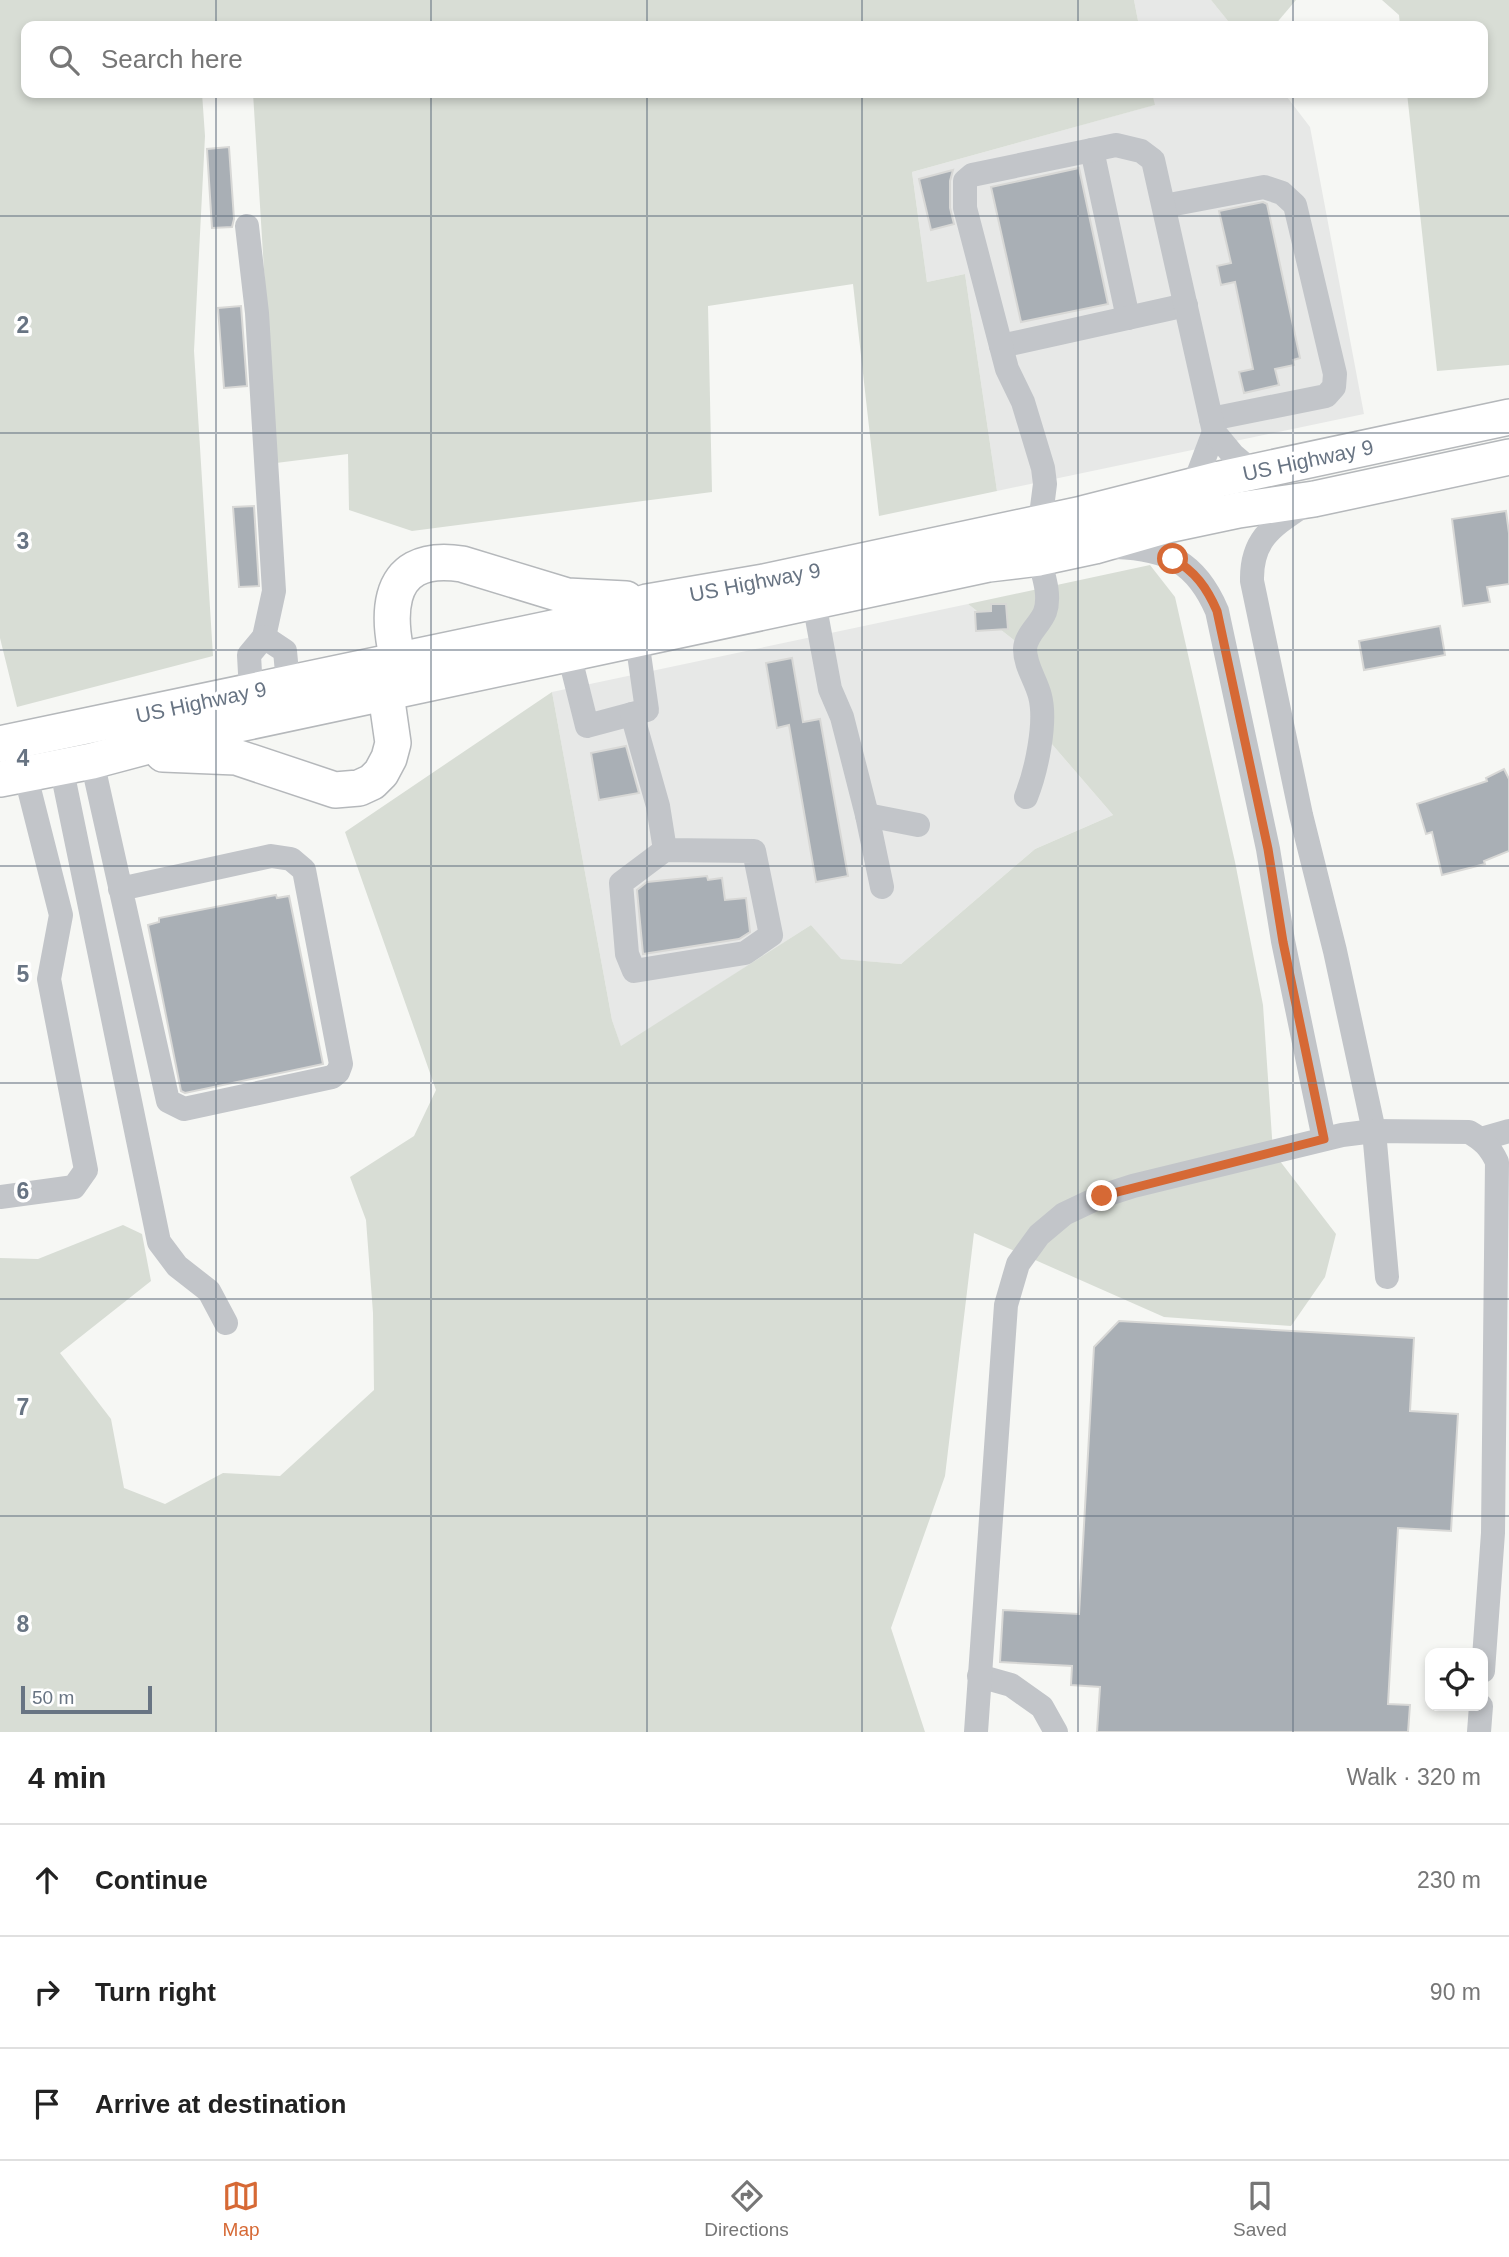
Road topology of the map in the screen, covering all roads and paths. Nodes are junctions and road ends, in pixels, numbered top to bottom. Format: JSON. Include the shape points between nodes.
{"nodes":[{"id":1,"x":1092,"y":150,"type":"junction"},
{"id":2,"x":1164,"y":206,"type":"junction"},
{"id":3,"x":247,"y":226,"type":"dead end"},
{"id":4,"x":1186,"y":306,"type":"junction"},
{"id":5,"x":1128,"y":318,"type":"junction"},
{"id":6,"x":1001,"y":346,"type":"junction"},
{"id":7,"x":1509,"y":417,"type":"edge"},
{"id":8,"x":1213,"y":425,"type":"junction"},
{"id":9,"x":1509,"y":457,"type":"edge"},
{"id":10,"x":1253,"y":472,"type":"junction"},
{"id":11,"x":1194,"y":485,"type":"junction"},
{"id":12,"x":1314,"y":499,"type":"junction"},
{"id":13,"x":1040,"y":523,"type":"junction"},
{"id":14,"x":1095,"y":546,"type":"junction"},
{"id":15,"x":1038,"y":558,"type":"junction"},
{"id":16,"x":647,"y":602,"type":"junction"},
{"id":17,"x":814,"y":602,"type":"junction"},
{"id":18,"x":264,"y":637,"type":"junction"},
{"id":19,"x":637,"y":640,"type":"junction"},
{"id":20,"x":569,"y":654,"type":"junction"},
{"id":21,"x":397,"y":681,"type":"junction"},
{"id":22,"x":288,"y":683,"type":"junction"},
{"id":23,"x":251,"y":691,"type":"junction"},
{"id":24,"x":632,"y":714,"type":"junction"},
{"id":25,"x":0,"y":744,"type":"edge"},
{"id":26,"x":128,"y":753,"type":"junction"},
{"id":27,"x":76,"y":764,"type":"junction"},
{"id":28,"x":13,"y":776,"type":"edge"},
{"id":29,"x":1026,"y":797,"type":"dead end"},
{"id":30,"x":867,"y":816,"type":"junction"},
{"id":31,"x":918,"y":825,"type":"dead end"},
{"id":32,"x":665,"y":850,"type":"junction"},
{"id":33,"x":881,"y":887,"type":"dead end"},
{"id":34,"x":120,"y":889,"type":"junction"},
{"id":35,"x":1374,"y":1131,"type":"junction"},
{"id":36,"x":1509,"y":1131,"type":"edge"},
{"id":37,"x":1324,"y":1139,"type":"junction"},
{"id":38,"x":1482,"y":1139,"type":"junction"},
{"id":39,"x":0,"y":1197,"type":"edge"},
{"id":40,"x":1387,"y":1277,"type":"dead end"},
{"id":41,"x":226,"y":1323,"type":"dead end"},
{"id":42,"x":1499,"y":1598,"type":"edge"},
{"id":43,"x":1488,"y":1648,"type":"edge"},
{"id":44,"x":979,"y":1676,"type":"junction"},
{"id":45,"x":1481,"y":1711,"type":"edge"},
{"id":46,"x":976,"y":1732,"type":"edge"},
{"id":47,"x":1056,"y":1732,"type":"edge"},
{"id":48,"x":1479,"y":1732,"type":"edge"}],
"edges":[{"from":1,"to":2,"type":"street","via":[[1116,145],[1141,151],[1153,160]]},
{"from":1,"to":5,"type":"street"},
{"from":1,"to":6,"type":"street","via":[[972,175],[965,181],[965,208]]},
{"from":2,"to":4,"type":"street"},
{"from":2,"to":8,"type":"street","via":[[1264,187],[1282,193],[1296,205],[1335,374],[1334,387],[1326,396]]},
{"from":3,"to":18,"type":"street","via":[[257,313],[274,592]]},
{"from":4,"to":5,"type":"street"},
{"from":4,"to":8,"type":"street"},
{"from":5,"to":6,"type":"street"},
{"from":6,"to":13,"type":"street","via":[[1043,468]]},
{"from":7,"to":10,"type":"highway","name":"US Highway 9"},
{"from":8,"to":10,"type":"street","via":[[1233,456]]},
{"from":8,"to":11,"type":"street"},
{"from":9,"to":12,"type":"highway","name":"US Highway 9"},
{"from":10,"to":11,"type":"highway","name":"US Highway 9"},
{"from":11,"to":13,"type":"highway","name":"US Highway 9"},
{"from":12,"to":14,"type":"highway","name":"US Highway 9","via":[[1203,517]]},
{"from":12,"to":35,"type":"street","via":[[1264,536],[1255,551],[1252,581]]},
{"from":13,"to":16,"type":"highway","name":"US Highway 9"},
{"from":14,"to":15,"type":"highway","name":"US Highway 9"},
{"from":14,"to":37,"type":"street","via":[[1144,548],[1185,565],[1217,611]]},
{"from":15,"to":17,"type":"highway","name":"US Highway 9","via":[[989,564]]},
{"from":15,"to":29,"type":"street","via":[[1047,608],[1025,650],[1040,696],[1041,720]]},
{"from":16,"to":21,"type":"highway","name":"US Highway 9"},
{"from":16,"to":21,"type":"highway","via":[[567,596],[462,565],[418,567],[397,586],[393,600]]},
{"from":17,"to":19,"type":"highway","name":"US Highway 9"},
{"from":17,"to":30,"type":"street","via":[[830,689],[842,717]]},
{"from":18,"to":22,"type":"street","via":[[285,651]]},
{"from":18,"to":23,"type":"street","via":[[249,655]]},
{"from":19,"to":20,"type":"highway","name":"US Highway 9"},
{"from":19,"to":24,"type":"street","via":[[647,710]]},
{"from":20,"to":21,"type":"highway","name":"US Highway 9"},
{"from":20,"to":24,"type":"street","via":[[587,726]]},
{"from":21,"to":22,"type":"highway","name":"US Highway 9","via":[[353,671]]},
{"from":21,"to":26,"type":"highway","name":"US Highway 9"},
{"from":21,"to":26,"type":"highway","via":[[389,758],[381,774],[359,788],[335,790],[229,756]]},
{"from":22,"to":23,"type":"highway","name":"US Highway 9"},
{"from":23,"to":25,"type":"highway","name":"US Highway 9"},
{"from":24,"to":32,"type":"street","via":[[658,806]]},
{"from":26,"to":27,"type":"highway","name":"US Highway 9"},
{"from":27,"to":28,"type":"highway","name":"US Highway 9"},
{"from":27,"to":34,"type":"street"},
{"from":27,"to":41,"type":"street","via":[[159,1242],[177,1266],[209,1291]]},
{"from":28,"to":39,"type":"street","via":[[61,915],[49,979],[86,1170],[74,1187]]},
{"from":30,"to":31,"type":"street"},
{"from":30,"to":33,"type":"street"},
{"from":32,"to":32,"type":"street","via":[[754,851],[771,934],[745,953],[634,971],[627,954],[621,883]]},
{"from":34,"to":34,"type":"street","via":[[167,1101],[184,1109],[338,1072],[341,1064],[304,870],[291,859],[271,856]]},
{"from":35,"to":37,"type":"street"},
{"from":35,"to":38,"type":"street","via":[[1460,1131]]},
{"from":35,"to":40,"type":"street"},
{"from":36,"to":38,"type":"street"},
{"from":37,"to":44,"type":"street","via":[[1102,1196],[1064,1214],[1031,1244],[1012,1279],[1006,1305]]},
{"from":38,"to":42,"type":"street","via":[[1497,1162],[1493,1533]]},
{"from":42,"to":43,"type":"street"},
{"from":44,"to":46,"type":"street"},
{"from":44,"to":47,"type":"street","via":[[1011,1685],[1042,1707]]},
{"from":45,"to":48,"type":"street"}]}
